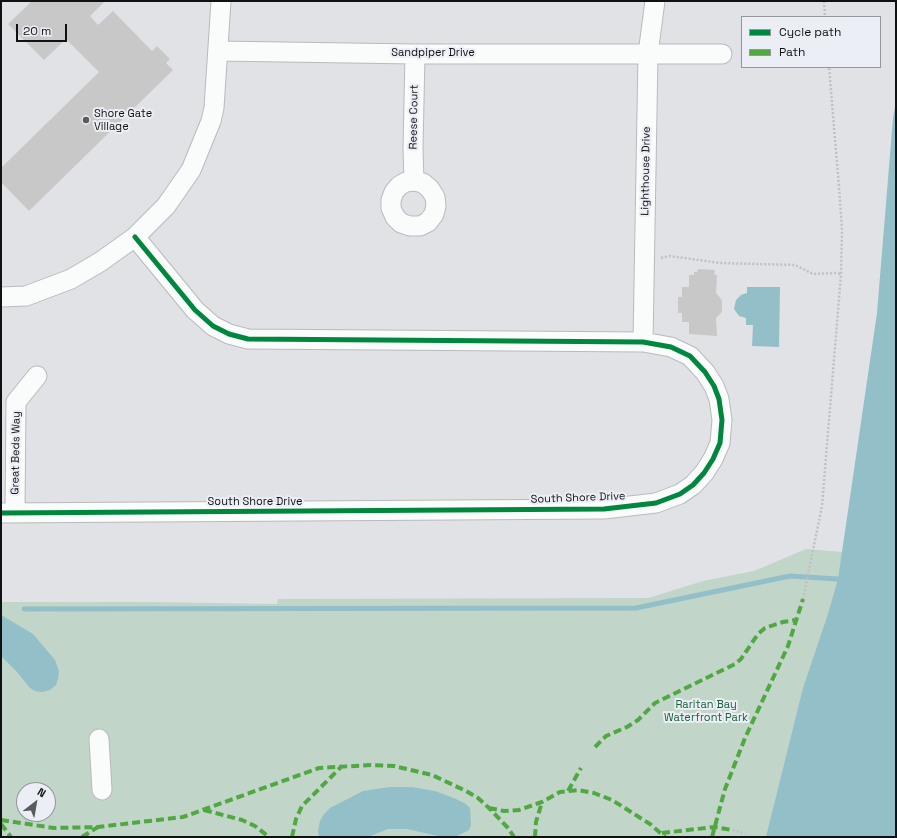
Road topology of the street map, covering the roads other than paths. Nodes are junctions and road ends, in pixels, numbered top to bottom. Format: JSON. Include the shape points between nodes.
{"nodes":[{"id":1,"x":221,"y":1,"type":"edge"},
{"id":2,"x":655,"y":1,"type":"edge"},
{"id":3,"x":218,"y":51,"type":"junction"},
{"id":4,"x":415,"y":54,"type":"junction"},
{"id":5,"x":648,"y":54,"type":"junction"},
{"id":6,"x":722,"y":54,"type":"dead end"},
{"id":7,"x":414,"y":181,"type":"dead end"},
{"id":8,"x":135,"y":237,"type":"junction"},
{"id":9,"x":1,"y":297,"type":"edge"},
{"id":10,"x":643,"y":342,"type":"junction"},
{"id":11,"x":37,"y":376,"type":"dead end"},
{"id":12,"x":8,"y":513,"type":"edge"},
{"id":13,"x":99,"y":739,"type":"dead end"},
{"id":14,"x":102,"y":790,"type":"dead end"}],
"edges":[{"from":1,"to":3,"type":"street"},
{"from":2,"to":5,"type":"street","name":"Lighthouse Drive"},
{"from":3,"to":4,"type":"street","name":"Sandpiper Drive"},
{"from":3,"to":8,"type":"street","via":[[214,108],[191,170],[166,206]]},
{"from":4,"to":5,"type":"street","name":"Sandpiper Drive"},
{"from":4,"to":7,"type":"street","name":"Reese Court"},
{"from":5,"to":6,"type":"street","name":"Sandpiper Drive"},
{"from":5,"to":10,"type":"street","name":"Lighthouse Drive"},
{"from":8,"to":9,"type":"street","via":[[71,279],[26,296]]},
{"from":8,"to":10,"type":"street","name":"South Shore Drive","via":[[195,310],[213,326],[248,339]]},
{"from":10,"to":12,"type":"street","name":"South Shore Drive","via":[[671,347],[690,356],[714,386],[722,420],[720,443],[704,473],[680,494],[656,503],[604,509]]},
{"from":11,"to":12,"type":"street","name":"Great Beds Way","via":[[16,402]]},
{"from":13,"to":14,"type":"street"}]}
